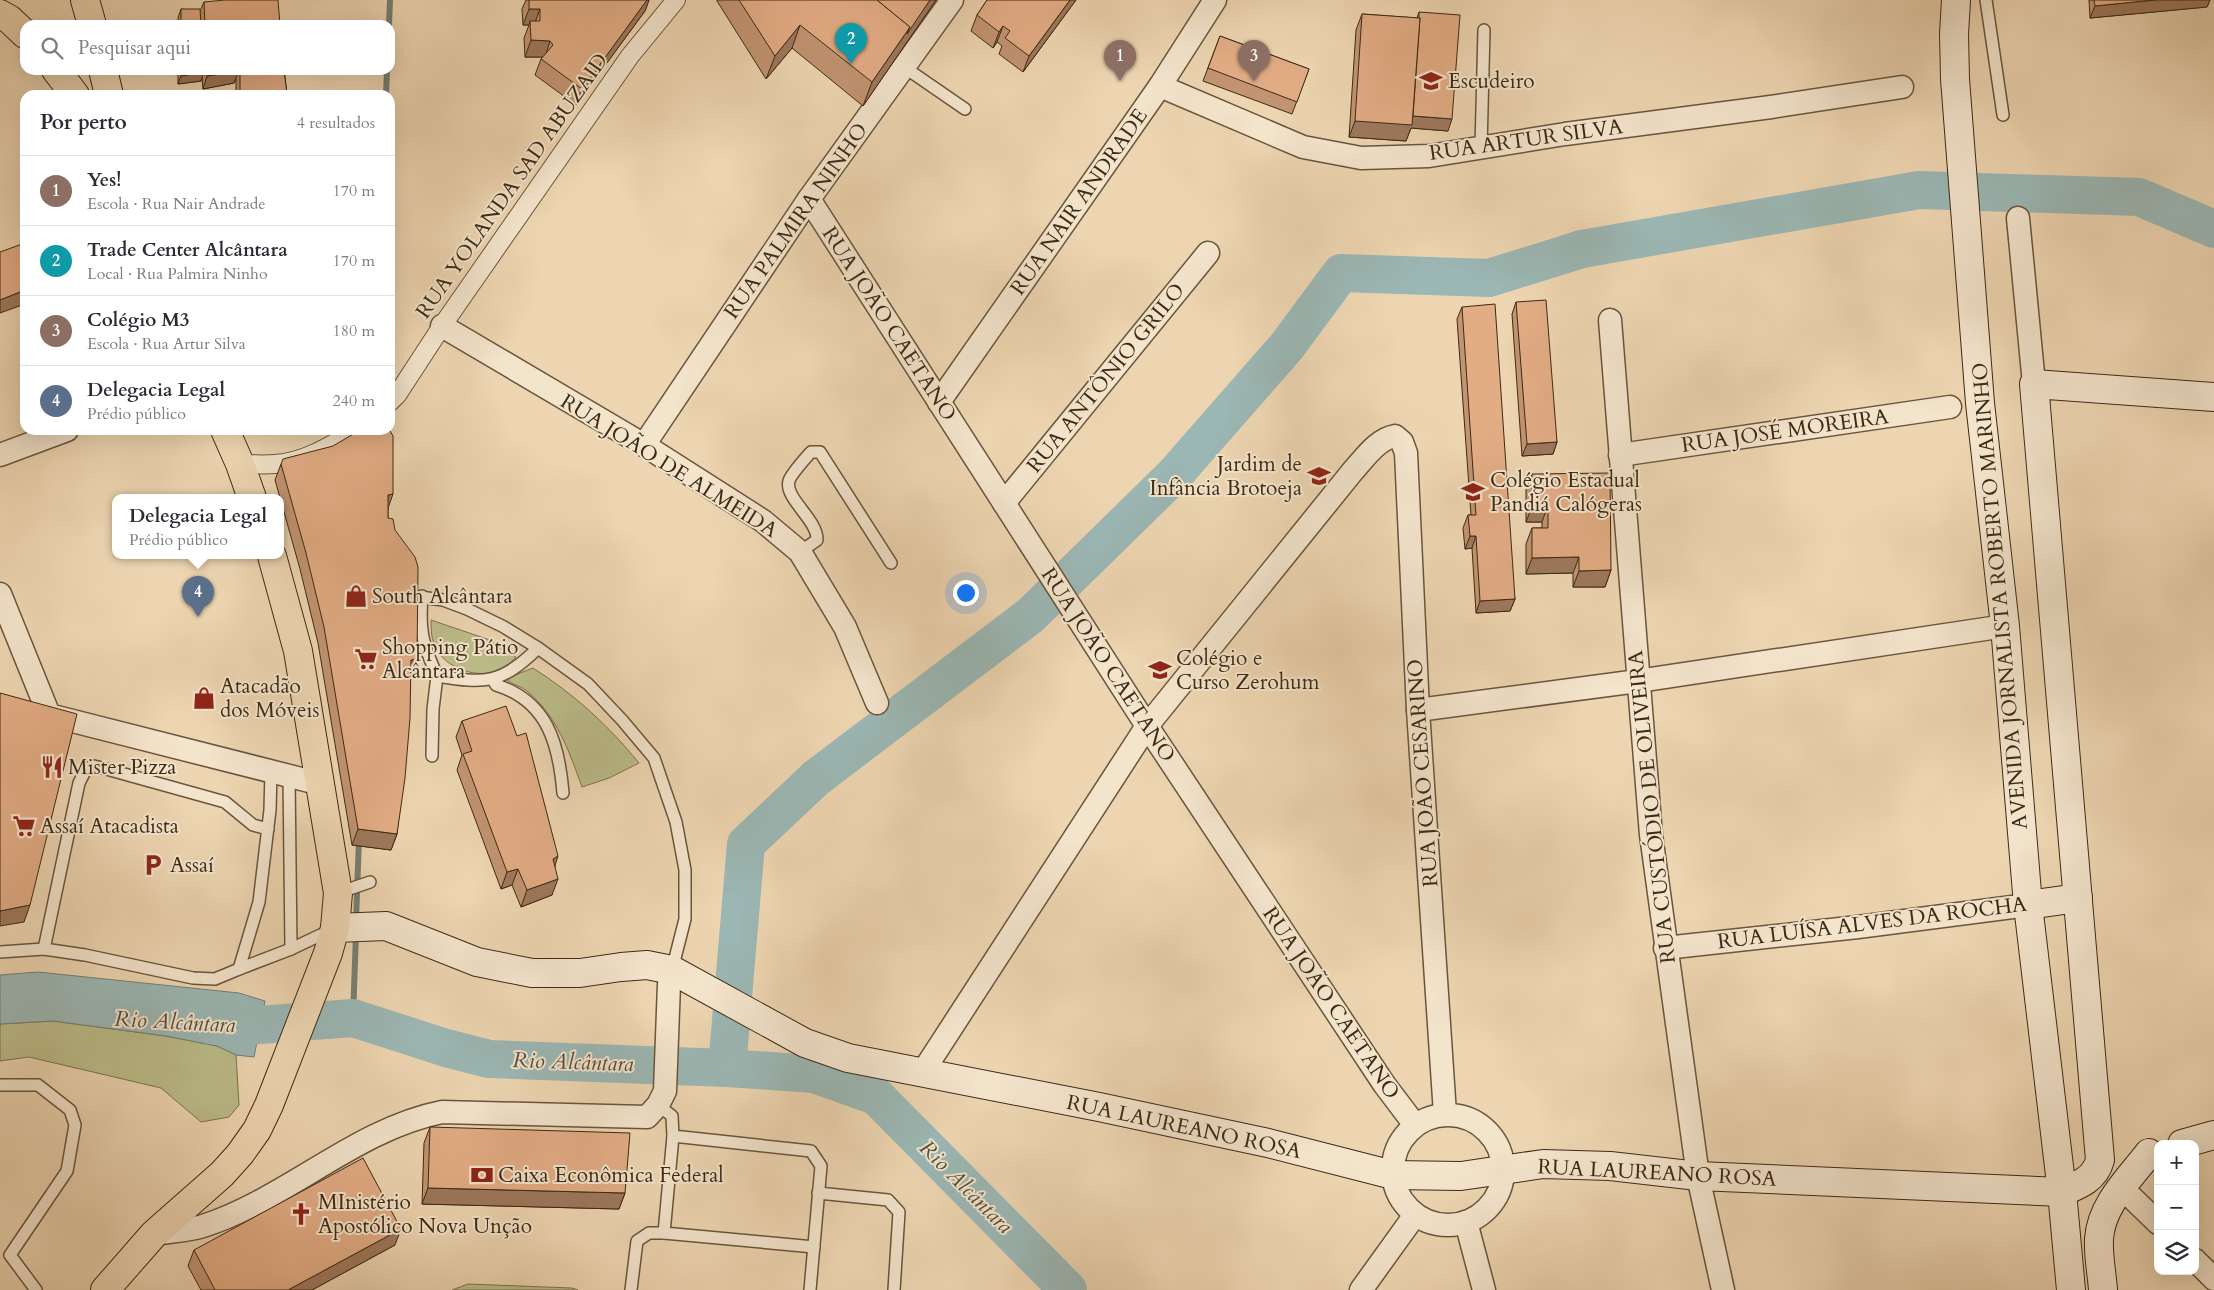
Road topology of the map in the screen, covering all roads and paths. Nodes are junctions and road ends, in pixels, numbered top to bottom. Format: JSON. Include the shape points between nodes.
{"nodes":[{"id":1,"x":12,"y":0,"type":"edge"},
{"id":2,"x":85,"y":0,"type":"edge"},
{"id":3,"x":676,"y":0,"type":"edge"},
{"id":4,"x":952,"y":0,"type":"edge"},
{"id":5,"x":1214,"y":0,"type":"edge"},
{"id":6,"x":1956,"y":0,"type":"edge"},
{"id":7,"x":1986,"y":0,"type":"edge"},
{"id":8,"x":0,"y":2,"type":"edge"},
{"id":9,"x":0,"y":14,"type":"edge"},
{"id":10,"x":91,"y":20,"type":"edge"},
{"id":11,"x":20,"y":29,"type":"edge"},
{"id":12,"x":1484,"y":30,"type":"dead end"},
{"id":13,"x":904,"y":67,"type":"junction"},
{"id":14,"x":60,"y":75,"type":"edge"},
{"id":15,"x":104,"y":75,"type":"edge"},
{"id":16,"x":1160,"y":86,"type":"junction"},
{"id":17,"x":1902,"y":87,"type":"dead end"},
{"id":18,"x":71,"y":90,"type":"edge"},
{"id":19,"x":107,"y":90,"type":"edge"},
{"id":20,"x":965,"y":109,"type":"dead end"},
{"id":21,"x":2003,"y":115,"type":"dead end"},
{"id":22,"x":1481,"y":147,"type":"junction"},
{"id":23,"x":809,"y":199,"type":"junction"},
{"id":24,"x":2018,"y":218,"type":"dead end"},
{"id":25,"x":1208,"y":253,"type":"dead end"},
{"id":26,"x":1610,"y":320,"type":"dead end"},
{"id":27,"x":442,"y":326,"type":"junction"},
{"id":28,"x":2034,"y":384,"type":"junction"},
{"id":29,"x":395,"y":397,"type":"edge"},
{"id":30,"x":2214,"y":397,"type":"edge"},
{"id":31,"x":939,"y":402,"type":"junction"},
{"id":32,"x":1950,"y":407,"type":"dead end"},
{"id":33,"x":54,"y":435,"type":"edge"},
{"id":34,"x":227,"y":435,"type":"edge"},
{"id":35,"x":348,"y":435,"type":"edge"},
{"id":36,"x":644,"y":445,"type":"junction"},
{"id":37,"x":0,"y":455,"type":"edge"},
{"id":38,"x":1620,"y":455,"type":"junction"},
{"id":39,"x":240,"y":464,"type":"junction"},
{"id":40,"x":251,"y":494,"type":"edge"},
{"id":41,"x":1004,"y":503,"type":"junction"},
{"id":42,"x":800,"y":552,"type":"junction"},
{"id":43,"x":273,"y":559,"type":"edge"},
{"id":44,"x":891,"y":563,"type":"dead end"},
{"id":45,"x":0,"y":594,"type":"edge"},
{"id":46,"x":2005,"y":626,"type":"junction"},
{"id":47,"x":538,"y":648,"type":"junction"},
{"id":48,"x":437,"y":676,"type":"junction"},
{"id":49,"x":493,"y":680,"type":"junction"},
{"id":50,"x":1638,"y":681,"type":"junction"},
{"id":51,"x":877,"y":703,"type":"dead end"},
{"id":52,"x":1418,"y":710,"type":"junction"},
{"id":53,"x":1147,"y":726,"type":"junction"},
{"id":54,"x":432,"y":756,"type":"dead end"},
{"id":55,"x":280,"y":774,"type":"junction"},
{"id":56,"x":321,"y":784,"type":"junction"},
{"id":57,"x":563,"y":794,"type":"dead end"},
{"id":58,"x":268,"y":829,"type":"junction"},
{"id":59,"x":370,"y":882,"type":"dead end"},
{"id":60,"x":338,"y":893,"type":"junction"},
{"id":61,"x":2078,"y":898,"type":"junction"},
{"id":62,"x":2028,"y":905,"type":"junction"},
{"id":63,"x":337,"y":936,"type":"junction"},
{"id":64,"x":1665,"y":948,"type":"junction"},
{"id":65,"x":44,"y":949,"type":"junction"},
{"id":66,"x":291,"y":949,"type":"junction"},
{"id":67,"x":0,"y":952,"type":"edge"},
{"id":68,"x":239,"y":970,"type":"junction"},
{"id":69,"x":670,"y":977,"type":"junction"},
{"id":70,"x":922,"y":1073,"type":"junction"},
{"id":71,"x":0,"y":1085,"type":"edge"},
{"id":72,"x":661,"y":1098,"type":"junction"},
{"id":73,"x":1445,"y":1114,"type":"junction"},
{"id":74,"x":1415,"y":1125,"type":"junction"},
{"id":75,"x":2214,"y":1135,"type":"edge"},
{"id":76,"x":673,"y":1136,"type":"junction"},
{"id":77,"x":2196,"y":1140,"type":"edge"},
{"id":78,"x":2153,"y":1152,"type":"edge"},
{"id":79,"x":2100,"y":1160,"type":"junction"},
{"id":80,"x":1503,"y":1170,"type":"junction"},
{"id":81,"x":1393,"y":1175,"type":"junction"},
{"id":82,"x":1698,"y":1176,"type":"junction"},
{"id":83,"x":2122,"y":1188,"type":"junction"},
{"id":84,"x":2062,"y":1192,"type":"junction"},
{"id":85,"x":818,"y":1193,"type":"junction"},
{"id":86,"x":1415,"y":1215,"type":"junction"},
{"id":87,"x":2154,"y":1219,"type":"edge"},
{"id":88,"x":1466,"y":1222,"type":"junction"},
{"id":89,"x":664,"y":1233,"type":"junction"},
{"id":90,"x":154,"y":1234,"type":"junction"},
{"id":91,"x":814,"y":1247,"type":"junction"},
{"id":92,"x":2199,"y":1264,"type":"edge"},
{"id":93,"x":2214,"y":1279,"type":"edge"},
{"id":94,"x":36,"y":1290,"type":"edge"},
{"id":95,"x":105,"y":1290,"type":"edge"},
{"id":96,"x":631,"y":1290,"type":"edge"},
{"id":97,"x":810,"y":1290,"type":"edge"},
{"id":98,"x":894,"y":1290,"type":"edge"},
{"id":99,"x":1361,"y":1290,"type":"edge"},
{"id":100,"x":1484,"y":1290,"type":"edge"},
{"id":101,"x":1723,"y":1290,"type":"edge"},
{"id":102,"x":2072,"y":1290,"type":"edge"},
{"id":103,"x":2103,"y":1290,"type":"edge"}],
"edges":[{"from":1,"to":8,"type":"main road"},
{"from":2,"to":10,"type":"main road"},
{"from":3,"to":27,"type":"street","name":"RUA YOLANDA SAD ABUZAID","via":[[630,56]]},
{"from":4,"to":13,"type":"street","name":"RUA PALMIRA NINHO"},
{"from":5,"to":16,"type":"street","name":"RUA NAIR ANDRADE"},
{"from":6,"to":46,"type":"main road","name":"AVENIDA JORNALISTA ROBERTO MARINHO","via":[[1955,79],[1980,402]]},
{"from":7,"to":21,"type":"lane"},
{"from":9,"to":11,"type":"main road"},
{"from":12,"to":22,"type":"lane"},
{"from":13,"to":20,"type":"lane"},
{"from":13,"to":23,"type":"street","name":"RUA PALMIRA NINHO"},
{"from":14,"to":18,"type":"main road"},
{"from":15,"to":19,"type":"main road"},
{"from":16,"to":22,"type":"street","name":"RUA ARTUR SILVA","via":[[1304,147],[1361,158],[1429,156]]},
{"from":16,"to":31,"type":"street","name":"RUA NAIR ANDRADE"},
{"from":17,"to":22,"type":"street","name":"RUA ARTUR SILVA"},
{"from":23,"to":31,"type":"street","name":"RUA JOÃO CAETANO"},
{"from":23,"to":36,"type":"street","name":"RUA PALMIRA NINHO"},
{"from":24,"to":28,"type":"street"},
{"from":25,"to":41,"type":"street","name":"RUA ANTÔNIO GRILO"},
{"from":26,"to":38,"type":"street","name":"RUA CUSTÓDIO DE OLIVEIRA"},
{"from":27,"to":29,"type":"street","name":"RUA YOLANDA SAD ABUZAID"},
{"from":27,"to":36,"type":"street","name":"RUA JOÃO DE ALMEIDA"},
{"from":28,"to":30,"type":"main road"},
{"from":28,"to":61,"type":"main road"},
{"from":31,"to":41,"type":"street","name":"RUA JOÃO CAETANO"},
{"from":32,"to":38,"type":"street","name":"RUA JOSÉ MOREIRA"},
{"from":33,"to":37,"type":"street"},
{"from":34,"to":39,"type":"main road"},
{"from":35,"to":39,"type":"street","via":[[298,460]]},
{"from":36,"to":42,"type":"street","name":"RUA JOÃO DE ALMEIDA","via":[[763,521]]},
{"from":38,"to":50,"type":"street","name":"RUA CUSTÓDIO DE OLIVEIRA"},
{"from":39,"to":40,"type":"main road"},
{"from":41,"to":53,"type":"street","name":"RUA JOÃO CAETANO"},
{"from":42,"to":44,"type":"lane","via":[[817,540],[817,531],[789,490],[789,480],[810,452],[820,452]]},
{"from":42,"to":51,"type":"street","name":"RUA JOÃO DE ALMEIDA","via":[[845,627]]},
{"from":43,"to":56,"type":"main road","via":[[298,651]]},
{"from":45,"to":55,"type":"street","via":[[41,713]]},
{"from":46,"to":50,"type":"street"},
{"from":46,"to":62,"type":"main road","name":"AVENIDA JORNALISTA ROBERTO MARINHO"},
{"from":47,"to":48,"type":"lane","via":[[467,609],[443,600],[417,596],[423,644]]},
{"from":47,"to":49,"type":"lane","via":[[511,672]]},
{"from":47,"to":69,"type":"lane","via":[[588,684],[654,758],[676,822],[685,870],[685,919]]},
{"from":48,"to":49,"type":"lane","via":[[479,682]]},
{"from":48,"to":54,"type":"lane"},
{"from":49,"to":57,"type":"lane","via":[[496,685],[526,700],[541,715],[554,739]]},
{"from":50,"to":52,"type":"street"},
{"from":50,"to":64,"type":"street","name":"RUA CUSTÓDIO DE OLIVEIRA","via":[[1650,836]]},
{"from":52,"to":53,"type":"street","name":"RUA JOÃO CESARINO","via":[[1406,453],[1402,442],[1395,436],[1377,445],[1352,472]]},
{"from":52,"to":73,"type":"street","name":"RUA JOÃO CESARINO"},
{"from":53,"to":70,"type":"street"},
{"from":53,"to":74,"type":"street","name":"RUA JOÃO CAETANO","via":[[1384,1084]]},
{"from":55,"to":56,"type":"street"},
{"from":55,"to":58,"type":"lane"},
{"from":55,"to":66,"type":"lane"},
{"from":56,"to":60,"type":"main road"},
{"from":58,"to":65,"type":"lane","via":[[253,825],[225,802],[94,766],[86,769],[79,783]]},
{"from":58,"to":68,"type":"lane","via":[[259,902]]},
{"from":59,"to":60,"type":"lane"},
{"from":60,"to":63,"type":"main road"},
{"from":61,"to":62,"type":"main road","name":"RUA LUÍSA ALVES DA ROCHA"},
{"from":61,"to":79,"type":"main road"},
{"from":62,"to":64,"type":"street","name":"RUA LUÍSA ALVES DA ROCHA"},
{"from":62,"to":84,"type":"main road","name":"AVENIDA JORNALISTA ROBERTO MARINHO"},
{"from":63,"to":66,"type":"lane"},
{"from":63,"to":69,"type":"main road","name":"RUA LAUREANO ROSA","via":[[378,925],[403,931],[477,962],[532,973],[580,973],[647,965]]},
{"from":63,"to":90,"type":"main road","via":[[257,1130],[222,1174]]},
{"from":64,"to":82,"type":"street","name":"RUA CUSTÓDIO DE OLIVEIRA"},
{"from":65,"to":67,"type":"lane"},
{"from":65,"to":68,"type":"lane","via":[[85,954],[193,978],[215,979]]},
{"from":66,"to":68,"type":"lane"},
{"from":69,"to":70,"type":"main road","name":"RUA LAUREANO ROSA","via":[[698,984],[805,1043],[848,1058]]},
{"from":69,"to":72,"type":"street"},
{"from":70,"to":81,"type":"main road","name":"RUA LAUREANO ROSA","via":[[1268,1143]]},
{"from":71,"to":94,"type":"lane","via":[[38,1085],[70,1110],[75,1126],[67,1171],[10,1255]]},
{"from":72,"to":76,"type":"lane","via":[[672,1116]]},
{"from":72,"to":90,"type":"street","via":[[647,1117],[442,1112],[417,1117],[230,1215],[202,1226]]},
{"from":73,"to":74,"type":"street"},
{"from":73,"to":80,"type":"street","via":[[1466,1117],[1482,1126],[1496,1142]]},
{"from":74,"to":81,"type":"street","via":[[1403,1138],[1393,1163]]},
{"from":75,"to":77,"type":"main road"},
{"from":76,"to":85,"type":"lane","via":[[811,1151],[821,1166]]},
{"from":76,"to":89,"type":"lane"},
{"from":78,"to":79,"type":"main road"},
{"from":78,"to":83,"type":"main road"},
{"from":79,"to":84,"type":"main road","via":[[2091,1177]]},
{"from":80,"to":81,"type":"main road","name":"RUA LAUREANO ROSA","via":[[1461,1176]]},
{"from":80,"to":82,"type":"main road","name":"RUA LAUREANO ROSA","via":[[1543,1164],[1610,1166]]},
{"from":80,"to":88,"type":"street","via":[[1498,1195],[1485,1211]]},
{"from":81,"to":86,"type":"street","via":[[1398,1193]]},
{"from":82,"to":84,"type":"main road","name":"RUA LAUREANO ROSA"},
{"from":82,"to":101,"type":"street","name":"RUA CUSTÓDIO DE OLIVEIRA"},
{"from":83,"to":87,"type":"street"},
{"from":83,"to":103,"type":"main road","via":[[2112,1200],[2101,1226]]},
{"from":84,"to":102,"type":"main road","name":"AVENIDA JORNALISTA ROBERTO MARINHO"},
{"from":85,"to":91,"type":"lane"},
{"from":85,"to":98,"type":"lane","via":[[888,1200],[899,1212]]},
{"from":86,"to":88,"type":"street","via":[[1436,1224]]},
{"from":86,"to":99,"type":"street"},
{"from":88,"to":100,"type":"street"},
{"from":89,"to":91,"type":"lane"},
{"from":89,"to":96,"type":"lane","via":[[648,1232],[638,1241]]},
{"from":90,"to":95,"type":"main road"},
{"from":91,"to":97,"type":"lane"},
{"from":92,"to":93,"type":"street"}]}
